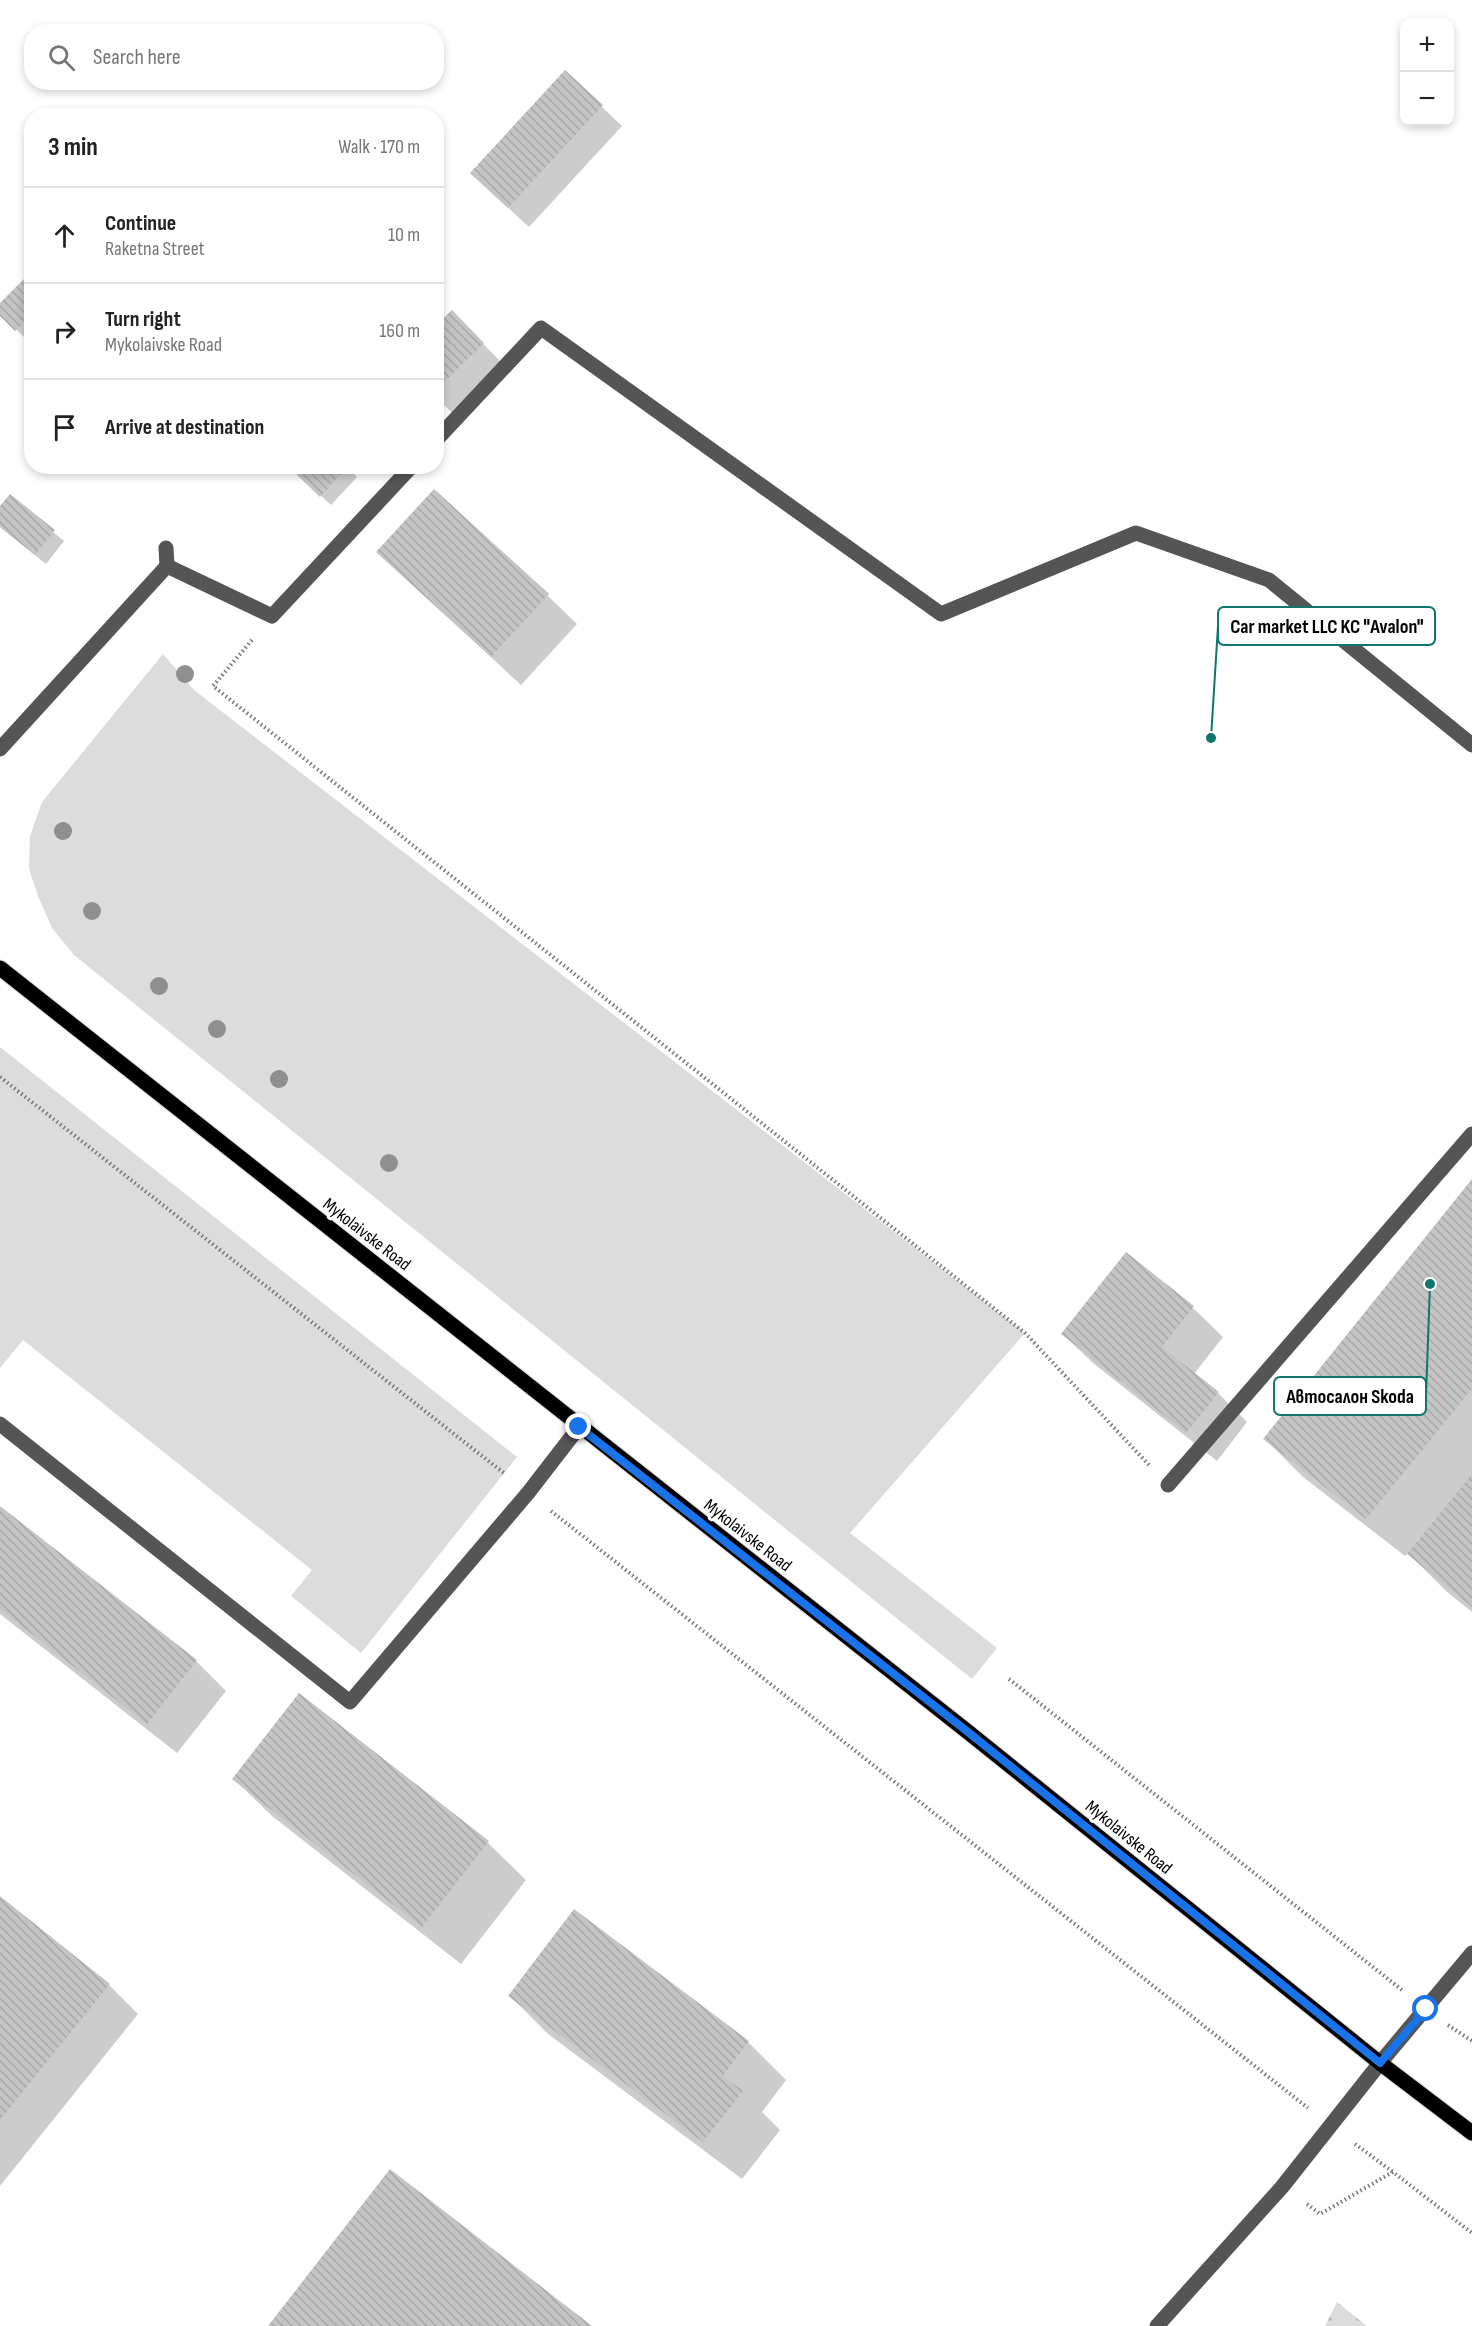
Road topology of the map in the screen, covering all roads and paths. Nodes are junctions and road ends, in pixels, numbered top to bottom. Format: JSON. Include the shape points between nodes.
{"nodes":[{"id":1,"x":444,"y":431,"type":"edge"},
{"id":2,"x":405,"y":474,"type":"edge"},
{"id":3,"x":166,"y":548,"type":"dead end"},
{"id":4,"x":167,"y":566,"type":"junction"},
{"id":5,"x":272,"y":616,"type":"junction"},
{"id":6,"x":1472,"y":745,"type":"edge"},
{"id":7,"x":0,"y":749,"type":"edge"},
{"id":8,"x":0,"y":968,"type":"edge"},
{"id":9,"x":0,"y":1077,"type":"edge"},
{"id":10,"x":1472,"y":1134,"type":"edge"},
{"id":11,"x":0,"y":1424,"type":"edge"},
{"id":12,"x":579,"y":1427,"type":"junction"},
{"id":13,"x":1168,"y":1485,"type":"joint"},
{"id":14,"x":528,"y":1492,"type":"junction"},
{"id":15,"x":1009,"y":1679,"type":"dead end"},
{"id":16,"x":1472,"y":1953,"type":"edge"},
{"id":17,"x":1426,"y":2009,"type":"junction"},
{"id":18,"x":1380,"y":2063,"type":"junction"},
{"id":19,"x":1331,"y":2126,"type":"junction"},
{"id":20,"x":1472,"y":2133,"type":"edge"},
{"id":21,"x":1393,"y":2172,"type":"junction"},
{"id":22,"x":1282,"y":2187,"type":"junction"},
{"id":23,"x":1472,"y":2233,"type":"edge"},
{"id":24,"x":1157,"y":2326,"type":"edge"}],
"edges":[{"from":1,"to":6,"type":"street","via":[[541,328],[941,614],[1136,533],[1269,580]]},
{"from":2,"to":5,"type":"street"},
{"from":3,"to":4,"type":"street"},
{"from":4,"to":5,"type":"street"},
{"from":4,"to":7,"type":"street"},
{"from":5,"to":13,"type":"path","via":[[213,686],[1025,1333]]},
{"from":8,"to":12,"type":"main road","name":"Mykolaivske Road"},
{"from":9,"to":14,"type":"path"},
{"from":10,"to":13,"type":"street"},
{"from":11,"to":14,"type":"street","via":[[350,1702]]},
{"from":12,"to":14,"type":"street"},
{"from":12,"to":18,"type":"main road","name":"Mykolaivske Road","via":[[968,1732]]},
{"from":14,"to":19,"type":"path"},
{"from":15,"to":17,"type":"path"},
{"from":16,"to":17,"type":"street"},
{"from":17,"to":18,"type":"street"},
{"from":18,"to":19,"type":"street"},
{"from":18,"to":20,"type":"main road","name":"Mykolaivske Road"},
{"from":19,"to":21,"type":"path"},
{"from":19,"to":22,"type":"street"},
{"from":21,"to":22,"type":"path","via":[[1320,2214]]},
{"from":21,"to":23,"type":"path"},
{"from":22,"to":24,"type":"street"}]}
